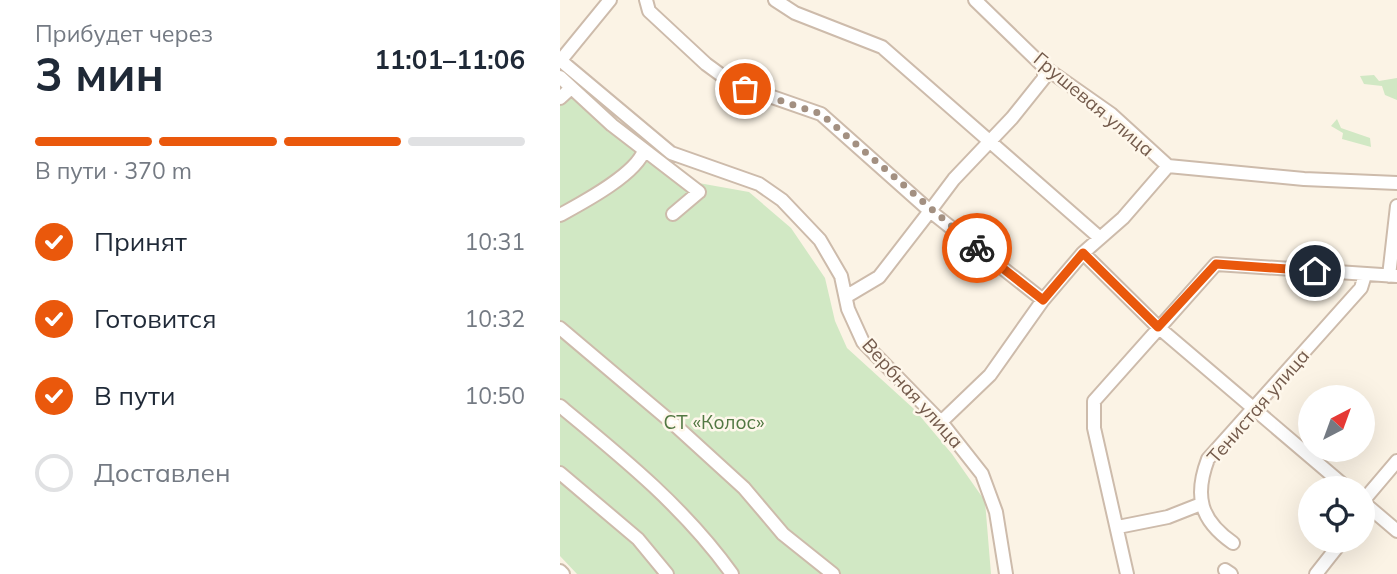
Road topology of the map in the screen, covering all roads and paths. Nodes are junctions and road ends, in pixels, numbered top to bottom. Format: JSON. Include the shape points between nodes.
{"nodes":[{"id":1,"x":610,"y":0,"type":"edge"},
{"id":2,"x":775,"y":0,"type":"edge"},
{"id":3,"x":975,"y":0,"type":"edge"},
{"id":4,"x":646,"y":3,"type":"edge"},
{"id":5,"x":561,"y":60,"type":"edge"},
{"id":6,"x":1044,"y":67,"type":"junction"},
{"id":7,"x":560,"y":77,"type":"edge"},
{"id":8,"x":571,"y":88,"type":"junction"},
{"id":9,"x":560,"y":98,"type":"edge"},
{"id":10,"x":989,"y":141,"type":"junction"},
{"id":11,"x":644,"y":150,"type":"junction"},
{"id":12,"x":1168,"y":166,"type":"junction"},
{"id":13,"x":1397,"y":183,"type":"edge"},
{"id":14,"x":1397,"y":206,"type":"edge"},
{"id":15,"x":930,"y":211,"type":"junction"},
{"id":16,"x":673,"y":214,"type":"dead end"},
{"id":17,"x":560,"y":215,"type":"edge"},
{"id":18,"x":1100,"y":238,"type":"junction"},
{"id":19,"x":1083,"y":253,"type":"junction"},
{"id":20,"x":1365,"y":275,"type":"junction"},
{"id":21,"x":1393,"y":276,"type":"edge"},
{"id":22,"x":847,"y":296,"type":"junction"},
{"id":23,"x":1043,"y":300,"type":"junction"},
{"id":24,"x":1158,"y":327,"type":"junction"},
{"id":25,"x":560,"y":328,"type":"edge"},
{"id":26,"x":560,"y":406,"type":"edge"},
{"id":27,"x":1254,"y":409,"type":"junction"},
{"id":28,"x":941,"y":422,"type":"junction"},
{"id":29,"x":1397,"y":461,"type":"edge"},
{"id":30,"x":560,"y":473,"type":"edge"},
{"id":31,"x":1333,"y":476,"type":"edge"},
{"id":32,"x":1375,"y":488,"type":"edge"},
{"id":33,"x":1201,"y":504,"type":"junction"},
{"id":34,"x":1375,"y":512,"type":"edge"},
{"id":35,"x":1118,"y":527,"type":"junction"},
{"id":36,"x":1397,"y":531,"type":"edge"},
{"id":37,"x":1233,"y":543,"type":"dead end"},
{"id":38,"x":1333,"y":553,"type":"edge"},
{"id":39,"x":667,"y":574,"type":"edge"},
{"id":40,"x":732,"y":574,"type":"edge"},
{"id":41,"x":833,"y":574,"type":"edge"},
{"id":42,"x":1006,"y":574,"type":"edge"},
{"id":43,"x":1126,"y":574,"type":"edge"},
{"id":44,"x":1317,"y":574,"type":"edge"}],
"edges":[{"from":1,"to":5,"type":"street"},
{"from":2,"to":10,"type":"street","via":[[795,13],[882,47]]},
{"from":3,"to":6,"type":"street","name":"Грушевая улица"},
{"from":4,"to":15,"type":"street","via":[[706,64],[732,83],[821,114]]},
{"from":5,"to":22,"type":"street","name":"Вербная улица","via":[[671,153],[760,184],[782,200],[833,260]]},
{"from":6,"to":10,"type":"street","via":[[1041,82]]},
{"from":6,"to":12,"type":"street","name":"Грушевая улица","via":[[1111,114]]},
{"from":7,"to":8,"type":"street"},
{"from":8,"to":9,"type":"street"},
{"from":8,"to":11,"type":"street"},
{"from":10,"to":15,"type":"street"},
{"from":10,"to":18,"type":"street"},
{"from":11,"to":16,"type":"street","via":[[699,192]]},
{"from":11,"to":17,"type":"street","via":[[640,160],[623,174]]},
{"from":12,"to":13,"type":"street","name":"Грушевая улица"},
{"from":12,"to":18,"type":"street"},
{"from":14,"to":21,"type":"street"},
{"from":15,"to":22,"type":"street","via":[[878,277]]},
{"from":15,"to":23,"type":"street"},
{"from":18,"to":19,"type":"street"},
{"from":19,"to":23,"type":"street"},
{"from":19,"to":24,"type":"street"},
{"from":20,"to":21,"type":"street"},
{"from":20,"to":24,"type":"street","via":[[1216,264]]},
{"from":20,"to":27,"type":"street","name":"Тенистая улица","via":[[1361,288]]},
{"from":22,"to":28,"type":"street","name":"Вербная улица","via":[[863,342]]},
{"from":23,"to":28,"type":"street","via":[[990,375]]},
{"from":24,"to":27,"type":"street"},
{"from":24,"to":35,"type":"street","via":[[1094,401],[1094,428]]},
{"from":25,"to":41,"type":"street","via":[[676,426],[768,512],[783,534]]},
{"from":26,"to":40,"type":"street","via":[[667,499]]},
{"from":27,"to":31,"type":"street"},
{"from":27,"to":33,"type":"street","name":"Тенистая улица","via":[[1208,459],[1201,478]]},
{"from":28,"to":42,"type":"street","name":"Вербная улица","via":[[971,457],[991,493]]},
{"from":29,"to":32,"type":"street"},
{"from":30,"to":39,"type":"street","via":[[638,539]]},
{"from":33,"to":35,"type":"street","via":[[1168,517]]},
{"from":33,"to":37,"type":"street","via":[[1215,531]]},
{"from":34,"to":36,"type":"street"},
{"from":35,"to":43,"type":"street"},
{"from":38,"to":44,"type":"street"}]}
